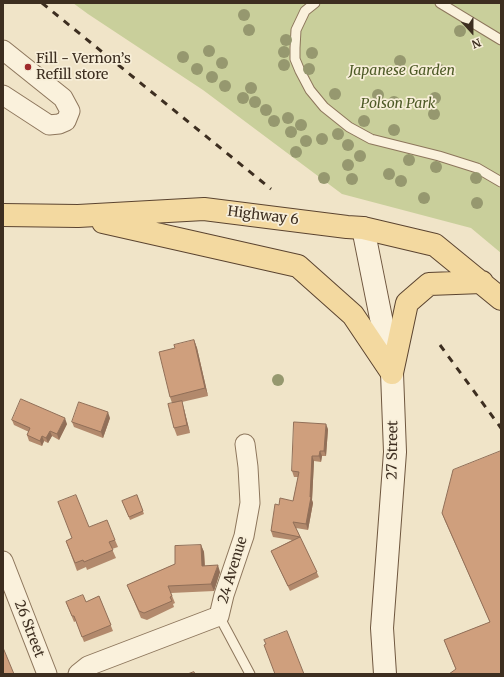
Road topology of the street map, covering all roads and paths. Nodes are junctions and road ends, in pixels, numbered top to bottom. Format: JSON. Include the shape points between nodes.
{"nodes":[{"id":1,"x":315,"y":3,"type":"edge"},
{"id":2,"x":440,"y":3,"type":"edge"},
{"id":3,"x":501,"y":40,"type":"edge"},
{"id":4,"x":3,"y":50,"type":"edge"},
{"id":5,"x":3,"y":95,"type":"edge"},
{"id":6,"x":501,"y":182,"type":"edge"},
{"id":7,"x":3,"y":215,"type":"edge"},
{"id":8,"x":78,"y":216,"type":"junction"},
{"id":9,"x":363,"y":228,"type":"junction"},
{"id":10,"x":482,"y":282,"type":"junction"},
{"id":11,"x":501,"y":299,"type":"edge"},
{"id":12,"x":392,"y":373,"type":"junction"},
{"id":13,"x":245,"y":444,"type":"dead end"},
{"id":14,"x":3,"y":561,"type":"edge"},
{"id":15,"x":219,"y":616,"type":"junction"},
{"id":16,"x":47,"y":674,"type":"edge"},
{"id":17,"x":78,"y":674,"type":"edge"},
{"id":18,"x":250,"y":674,"type":"edge"},
{"id":19,"x":385,"y":674,"type":"edge"}],
"edges":[{"from":1,"to":6,"type":"lane","via":[[304,11],[296,30],[294,48],[300,72],[324,107],[349,127],[371,139],[477,168]]},
{"from":2,"to":3,"type":"lane"},
{"from":4,"to":5,"type":"street","via":[[63,98],[70,111],[66,121],[49,126]]},
{"from":7,"to":8,"type":"main road","name":"Highway 6"},
{"from":8,"to":9,"type":"main road","name":"Highway 6","via":[[204,209]]},
{"from":8,"to":12,"type":"main road","via":[[298,266],[353,315]]},
{"from":9,"to":10,"type":"main road","name":"Highway 6","via":[[435,245]]},
{"from":9,"to":12,"type":"main road","name":"27 Street"},
{"from":10,"to":11,"type":"main road","name":"Highway 6"},
{"from":10,"to":12,"type":"main road","via":[[429,284],[406,303]]},
{"from":12,"to":19,"type":"main road","name":"27 Street","via":[[395,452],[382,628]]},
{"from":13,"to":15,"type":"street","name":"24 Avenue","via":[[250,503],[244,536]]},
{"from":14,"to":16,"type":"street","name":"26 Street"},
{"from":15,"to":17,"type":"street","name":"24 Avenue","via":[[88,666]]},
{"from":15,"to":18,"type":"lane"}]}
